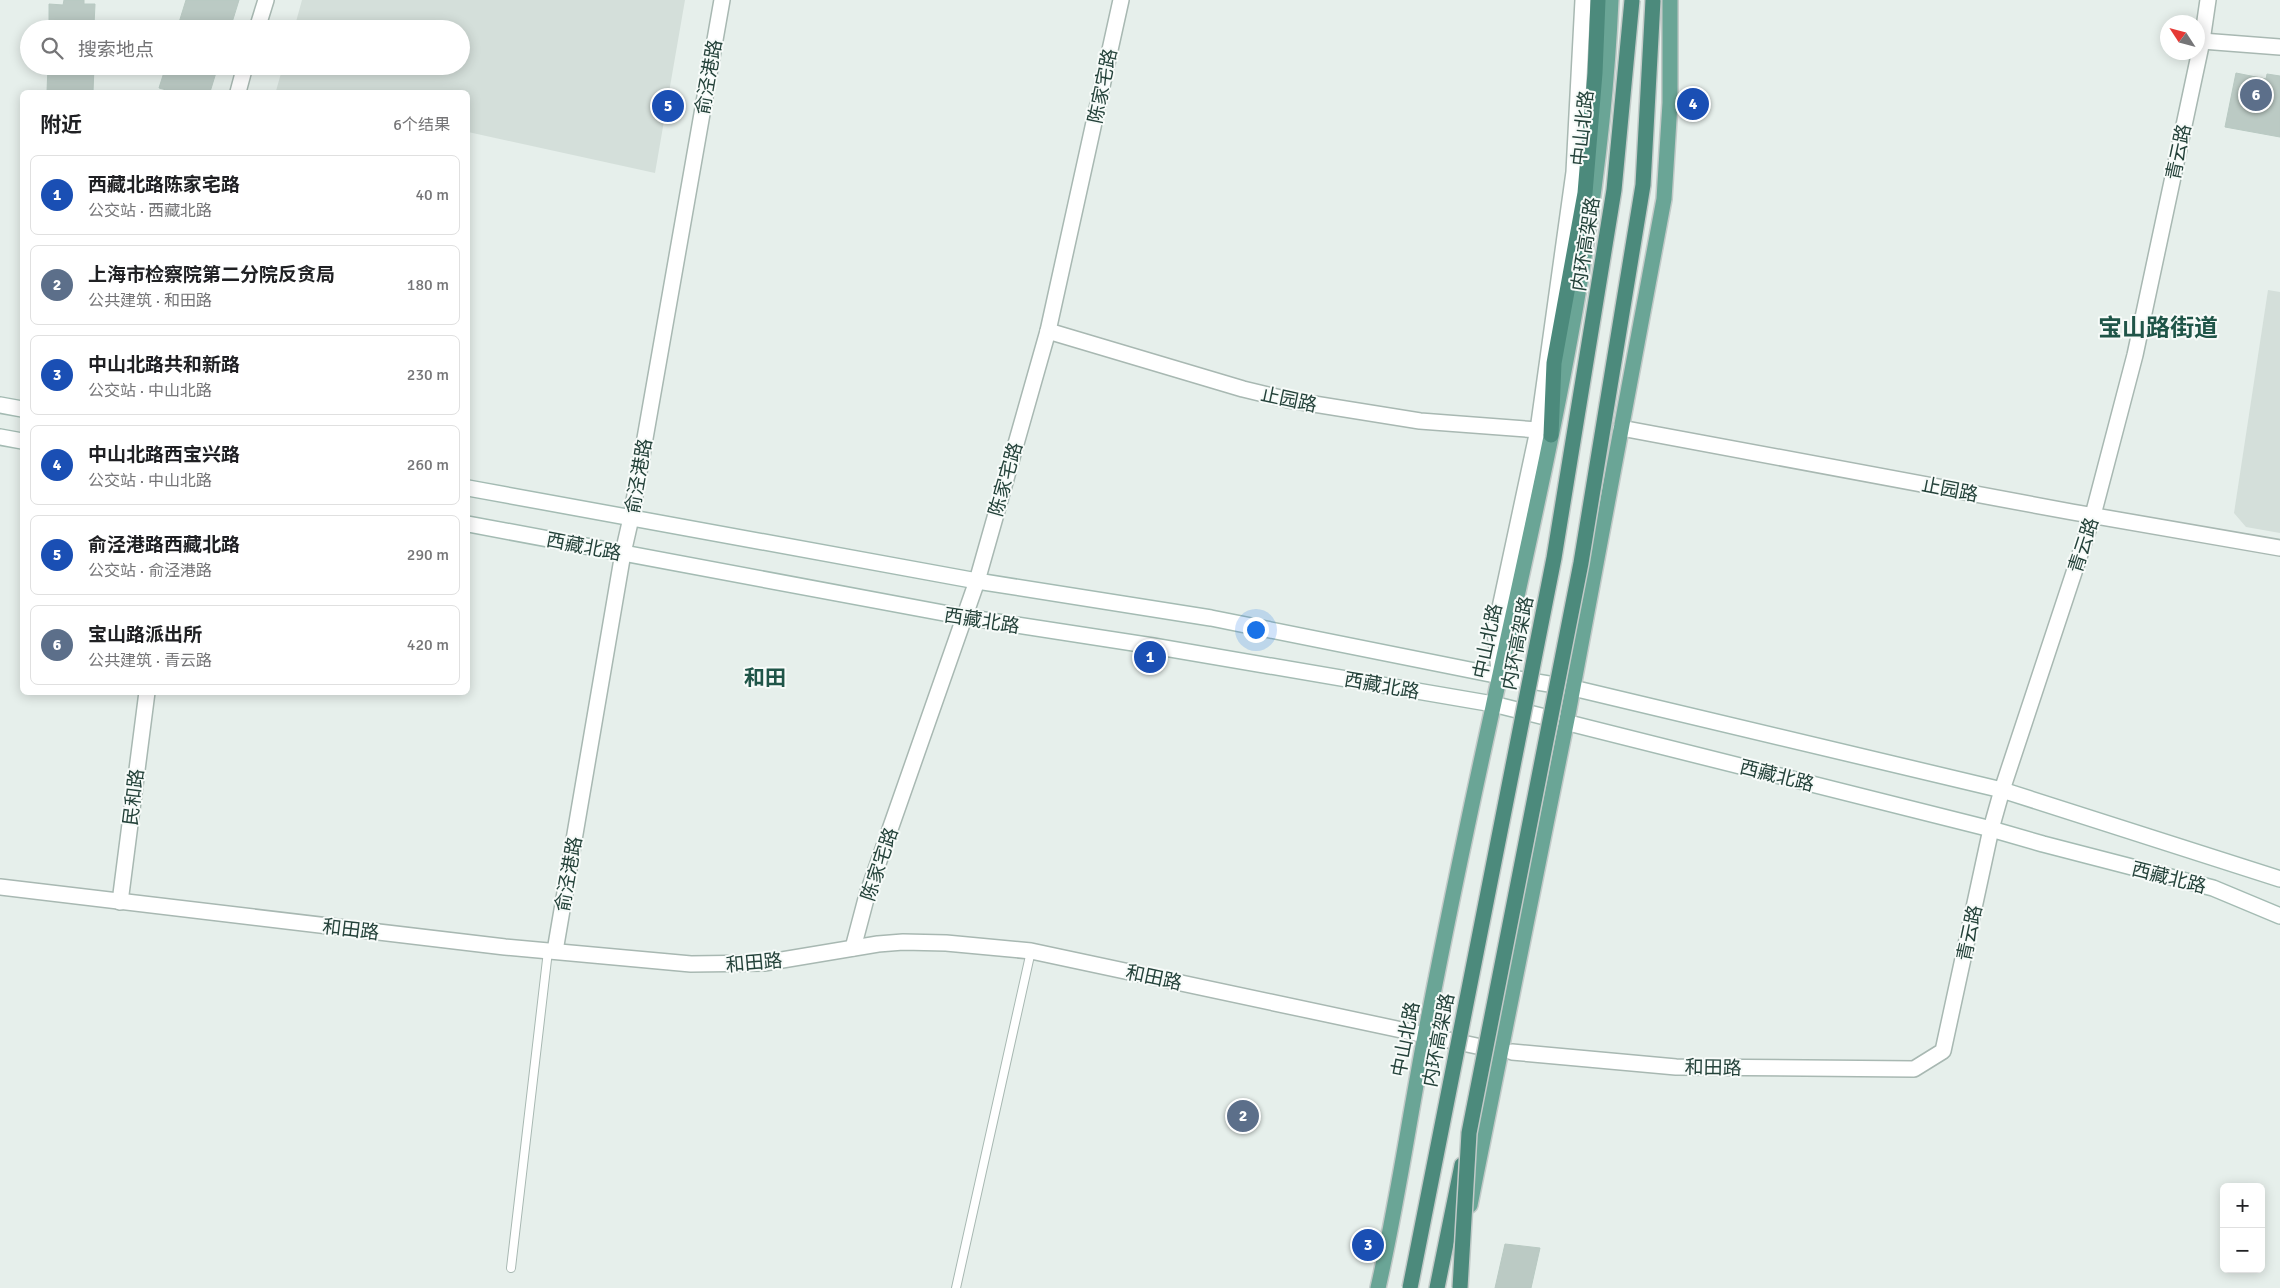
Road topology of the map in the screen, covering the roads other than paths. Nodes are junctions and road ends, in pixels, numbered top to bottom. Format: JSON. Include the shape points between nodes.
{"nodes":[{"id":1,"x":266,"y":0,"type":"edge"},
{"id":2,"x":722,"y":0,"type":"edge"},
{"id":3,"x":1121,"y":0,"type":"edge"},
{"id":4,"x":1583,"y":0,"type":"edge"},
{"id":5,"x":1598,"y":0,"type":"edge"},
{"id":6,"x":1611,"y":0,"type":"edge"},
{"id":7,"x":1632,"y":0,"type":"edge"},
{"id":8,"x":1652,"y":0,"type":"edge"},
{"id":9,"x":1670,"y":0,"type":"edge"},
{"id":10,"x":2208,"y":0,"type":"edge"},
{"id":11,"x":260,"y":20,"type":"edge"},
{"id":12,"x":2205,"y":20,"type":"edge"},
{"id":13,"x":2205,"y":41,"type":"edge"},
{"id":14,"x":2280,"y":47,"type":"edge"},
{"id":15,"x":2198,"y":60,"type":"edge"},
{"id":16,"x":243,"y":75,"type":"edge"},
{"id":17,"x":239,"y":90,"type":"edge"},
{"id":18,"x":1048,"y":331,"type":"junction"},
{"id":19,"x":0,"y":406,"type":"edge"},
{"id":20,"x":20,"y":409,"type":"edge"},
{"id":21,"x":1621,"y":428,"type":"junction"},
{"id":22,"x":1544,"y":432,"type":"junction"},
{"id":23,"x":0,"y":437,"type":"edge"},
{"id":24,"x":20,"y":441,"type":"edge"},
{"id":25,"x":470,"y":488,"type":"edge"},
{"id":26,"x":2094,"y":515,"type":"junction"},
{"id":27,"x":631,"y":518,"type":"junction"},
{"id":28,"x":470,"y":524,"type":"edge"},
{"id":29,"x":2280,"y":548,"type":"edge"},
{"id":30,"x":622,"y":553,"type":"junction"},
{"id":31,"x":977,"y":581,"type":"junction"},
{"id":32,"x":965,"y":618,"type":"junction"},
{"id":33,"x":1500,"y":676,"type":"junction"},
{"id":34,"x":1573,"y":688,"type":"junction"},
{"id":35,"x":146,"y":695,"type":"edge"},
{"id":36,"x":1493,"y":704,"type":"junction"},
{"id":37,"x":1565,"y":722,"type":"junction"},
{"id":38,"x":2002,"y":790,"type":"junction"},
{"id":39,"x":1991,"y":829,"type":"junction"},
{"id":40,"x":2280,"y":879,"type":"edge"},
{"id":41,"x":0,"y":887,"type":"edge"},
{"id":42,"x":120,"y":902,"type":"junction"},
{"id":43,"x":2280,"y":916,"type":"edge"},
{"id":44,"x":854,"y":948,"type":"junction"},
{"id":45,"x":551,"y":951,"type":"junction"},
{"id":46,"x":1031,"y":951,"type":"junction"},
{"id":47,"x":1425,"y":1035,"type":"junction"},
{"id":48,"x":1506,"y":1052,"type":"junction"},
{"id":49,"x":1914,"y":1069,"type":"joint"},
{"id":50,"x":1469,"y":1133,"type":"junction"},
{"id":51,"x":511,"y":1268,"type":"dead end"},
{"id":52,"x":956,"y":1288,"type":"edge"},
{"id":53,"x":1378,"y":1288,"type":"edge"},
{"id":54,"x":1410,"y":1288,"type":"edge"},
{"id":55,"x":1437,"y":1288,"type":"edge"},
{"id":56,"x":1453,"y":1288,"type":"edge"},
{"id":57,"x":1460,"y":1288,"type":"edge"}],
"edges":[{"from":1,"to":11,"type":"street"},
{"from":2,"to":27,"type":"street","name":"俞泾港路"},
{"from":3,"to":18,"type":"street","name":"陈家宅路"},
{"from":4,"to":22,"type":"street","via":[[1574,172]]},
{"from":5,"to":22,"type":"highway","via":[[1585,194]]},
{"from":6,"to":22,"type":"main road","name":"中山北路","via":[[1608,74],[1596,187]]},
{"from":7,"to":54,"type":"highway","name":"内环高架路","bridge":true,"via":[[1614,190],[1554,558]]},
{"from":8,"to":50,"type":"highway","bridge":true,"via":[[1643,185],[1581,563]]},
{"from":9,"to":21,"type":"main road","via":[[1670,103],[1664,199]]},
{"from":10,"to":12,"type":"street","name":"青云路"},
{"from":13,"to":14,"type":"street"},
{"from":15,"to":26,"type":"street","name":"青云路","via":[[2135,355]]},
{"from":16,"to":17,"type":"street"},
{"from":18,"to":22,"type":"street","name":"止园路","via":[[1289,400],[1420,421]]},
{"from":18,"to":31,"type":"street","name":"陈家宅路"},
{"from":19,"to":20,"type":"street"},
{"from":21,"to":26,"type":"street","name":"止园路"},
{"from":21,"to":34,"type":"main road"},
{"from":22,"to":33,"type":"main road","name":"中山北路"},
{"from":23,"to":24,"type":"street"},
{"from":25,"to":27,"type":"street","name":"西藏北路"},
{"from":26,"to":29,"type":"street","name":"止园路"},
{"from":26,"to":38,"type":"street","name":"青云路"},
{"from":27,"to":30,"type":"street","name":"俞泾港路"},
{"from":27,"to":31,"type":"street","name":"西藏北路"},
{"from":28,"to":30,"type":"street","name":"西藏北路"},
{"from":30,"to":32,"type":"street","name":"西藏北路"},
{"from":30,"to":45,"type":"street","name":"俞泾港路"},
{"from":31,"to":32,"type":"street","name":"陈家宅路"},
{"from":31,"to":33,"type":"street","name":"西藏北路","via":[[1211,618]]},
{"from":32,"to":36,"type":"street","name":"西藏北路","via":[[1154,646]]},
{"from":32,"to":44,"type":"street","name":"陈家宅路","via":[[867,895]]},
{"from":33,"to":34,"type":"street","name":"西藏北路"},
{"from":33,"to":36,"type":"main road","name":"中山北路"},
{"from":34,"to":37,"type":"main road"},
{"from":34,"to":38,"type":"street","name":"西藏北路"},
{"from":35,"to":42,"type":"street","name":"民和路"},
{"from":36,"to":37,"type":"street","name":"西藏北路"},
{"from":36,"to":47,"type":"main road","name":"中山北路"},
{"from":37,"to":39,"type":"street","name":"西藏北路"},
{"from":37,"to":48,"type":"main road"},
{"from":38,"to":39,"type":"street","name":"青云路"},
{"from":38,"to":40,"type":"street","name":"西藏北路"},
{"from":39,"to":43,"type":"street","name":"西藏北路","via":[[2213,888]]},
{"from":39,"to":49,"type":"street","name":"青云路","via":[[1943,1051]]},
{"from":41,"to":42,"type":"street","name":"和田路"},
{"from":42,"to":45,"type":"street","name":"和田路"},
{"from":44,"to":45,"type":"street","name":"和田路","via":[[764,963],[714,965]]},
{"from":44,"to":46,"type":"street","name":"和田路","via":[[902,942]]},
{"from":45,"to":51,"type":"lane"},
{"from":46,"to":47,"type":"street","name":"和田路"},
{"from":46,"to":52,"type":"lane"},
{"from":47,"to":48,"type":"street","name":"和田路"},
{"from":47,"to":53,"type":"main road","name":"中山北路"},
{"from":48,"to":49,"type":"street","name":"和田路","via":[[1676,1067]]},
{"from":48,"to":56,"type":"main road"},
{"from":50,"to":55,"type":"highway","bridge":true},
{"from":50,"to":57,"type":"highway","bridge":true}]}
